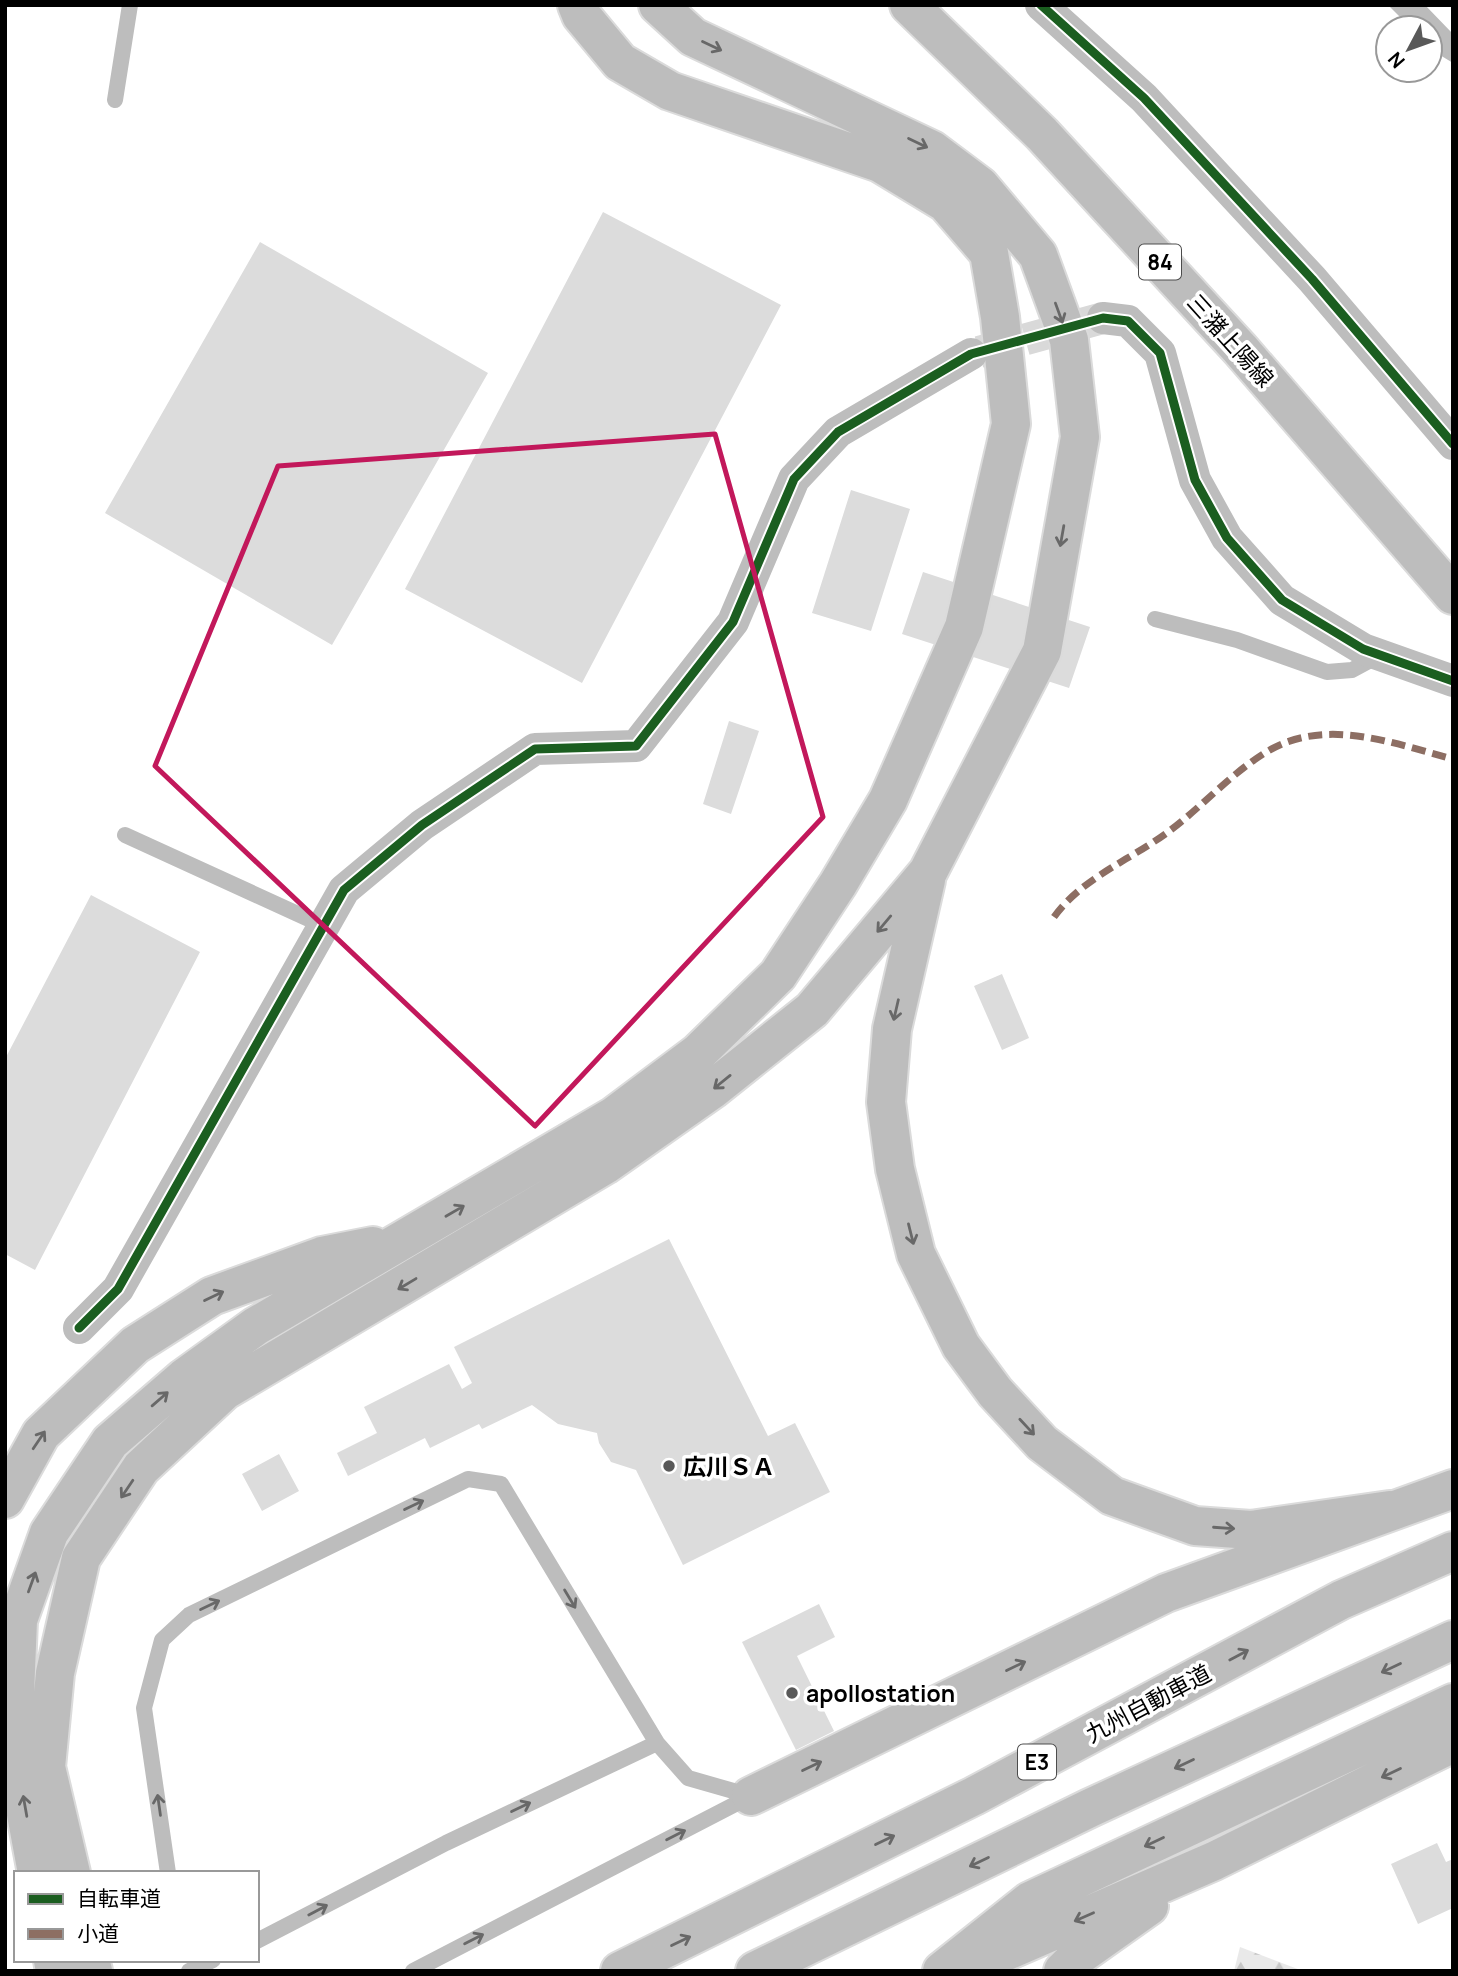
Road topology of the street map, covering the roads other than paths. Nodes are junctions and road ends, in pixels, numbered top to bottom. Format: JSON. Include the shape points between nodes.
{"nodes":[{"id":1,"x":130,"y":5,"type":"edge"},
{"id":2,"x":578,"y":5,"type":"edge"},
{"id":3,"x":658,"y":5,"type":"edge"},
{"id":4,"x":909,"y":5,"type":"edge"},
{"id":5,"x":1041,"y":5,"type":"edge"},
{"id":6,"x":115,"y":100,"type":"dead end"},
{"id":7,"x":1103,"y":318,"type":"tunnel mouth"},
{"id":8,"x":971,"y":354,"type":"tunnel mouth"},
{"id":9,"x":1453,"y":444,"type":"edge"},
{"id":10,"x":1453,"y":595,"type":"edge"},
{"id":11,"x":1155,"y":619,"type":"dead end"},
{"id":12,"x":1381,"y":655,"type":"junction"},
{"id":13,"x":1453,"y":681,"type":"edge"},
{"id":14,"x":125,"y":835,"type":"dead end"},
{"id":15,"x":928,"y":872,"type":"junction"},
{"id":16,"x":324,"y":926,"type":"junction"},
{"id":17,"x":409,"y":1238,"type":"junction"},
{"id":18,"x":79,"y":1328,"type":"dead end"},
{"id":19,"x":1453,"y":1489,"type":"edge"},
{"id":20,"x":5,"y":1499,"type":"edge"},
{"id":21,"x":1390,"y":1510,"type":"junction"},
{"id":22,"x":1453,"y":1551,"type":"edge"},
{"id":23,"x":1453,"y":1640,"type":"edge"},
{"id":24,"x":1453,"y":1703,"type":"edge"},
{"id":25,"x":657,"y":1743,"type":"junction"},
{"id":26,"x":1453,"y":1744,"type":"edge"},
{"id":27,"x":751,"y":1796,"type":"junction"},
{"id":28,"x":1213,"y":1861,"type":"junction"},
{"id":29,"x":37,"y":1871,"type":"edge"},
{"id":30,"x":71,"y":1871,"type":"edge"},
{"id":31,"x":168,"y":1871,"type":"edge"},
{"id":32,"x":259,"y":1940,"type":"edge"},
{"id":33,"x":209,"y":1962,"type":"edge"},
{"id":34,"x":189,"y":1971,"type":"edge"},
{"id":35,"x":413,"y":1971,"type":"edge"},
{"id":36,"x":620,"y":1971,"type":"edge"},
{"id":37,"x":755,"y":1971,"type":"edge"},
{"id":38,"x":942,"y":1971,"type":"edge"},
{"id":39,"x":961,"y":1971,"type":"edge"},
{"id":40,"x":1063,"y":1971,"type":"edge"}],
"edges":[{"from":1,"to":6,"type":"lane"},
{"from":17,"to":2,"type":"main road","one_way":true,"via":[[614,1116],[698,1053],[778,975],[888,800],[964,627],[1011,424],[989,253],[946,203],[880,163],[670,91],[620,62],[581,15]]},
{"from":3,"to":15,"type":"main road","one_way":true,"via":[[693,37],[932,150],[980,186],[1038,255],[1069,340],[1080,438],[1042,651]]},
{"from":4,"to":10,"type":"main road","name":"三潴上陽線","number":"84","via":[[1042,134],[1240,349]]},
{"from":5,"to":9,"type":"street","via":[[1181,138],[1312,279]]},
{"from":7,"to":12,"type":"street","via":[[1128,321],[1160,353],[1195,480],[1227,538],[1282,600]]},
{"from":8,"to":16,"type":"street","via":[[838,432],[794,479],[733,622],[636,746],[535,749],[422,825],[344,890]]},
{"from":11,"to":12,"type":"lane","via":[[1237,640],[1327,672],[1352,670]]},
{"from":12,"to":13,"type":"street"},
{"from":14,"to":16,"type":"lane"},
{"from":15,"to":21,"type":"main road","one_way":true,"via":[[892,1028],[886,1102],[895,1169],[916,1254],[961,1346],[1042,1443],[1112,1496],[1195,1526],[1251,1530]]},
{"from":15,"to":30,"type":"main road","one_way":true,"via":[[812,1010],[713,1089],[605,1165],[224,1391],[141,1468],[81,1558],[55,1673],[46,1767]]},
{"from":16,"to":18,"type":"street","via":[[118,1289]]},
{"from":20,"to":17,"type":"main road","one_way":true,"via":[[41,1434],[135,1345],[212,1296],[322,1256]]},
{"from":29,"to":17,"type":"main road","one_way":true,"via":[[13,1744],[18,1620],[49,1533],[110,1442],[184,1378],[256,1326]]},
{"from":19,"to":21,"type":"main road"},
{"from":27,"to":21,"type":"main road","one_way":true,"via":[[1166,1593]]},
{"from":36,"to":22,"type":"main road","name":"九州自動車道","number":"E3","one_way":true,"via":[[974,1796],[1341,1600]]},
{"from":23,"to":37,"type":"main road","one_way":true,"via":[[1090,1808]]},
{"from":24,"to":38,"type":"main road","one_way":true,"via":[[1030,1900]]},
{"from":25,"to":27,"type":"lane","via":[[688,1778]]},
{"from":31,"to":25,"type":"lane","one_way":true,"via":[[144,1708],[162,1640],[190,1615],[468,1479],[501,1484]]},
{"from":32,"to":25,"type":"lane","one_way":true,"via":[[446,1843]]},
{"from":26,"to":28,"type":"main road","one_way":true},
{"from":35,"to":27,"type":"lane","one_way":true},
{"from":28,"to":39,"type":"main road","one_way":true},
{"from":28,"to":40,"type":"main road"},
{"from":33,"to":34,"type":"lane"}]}
